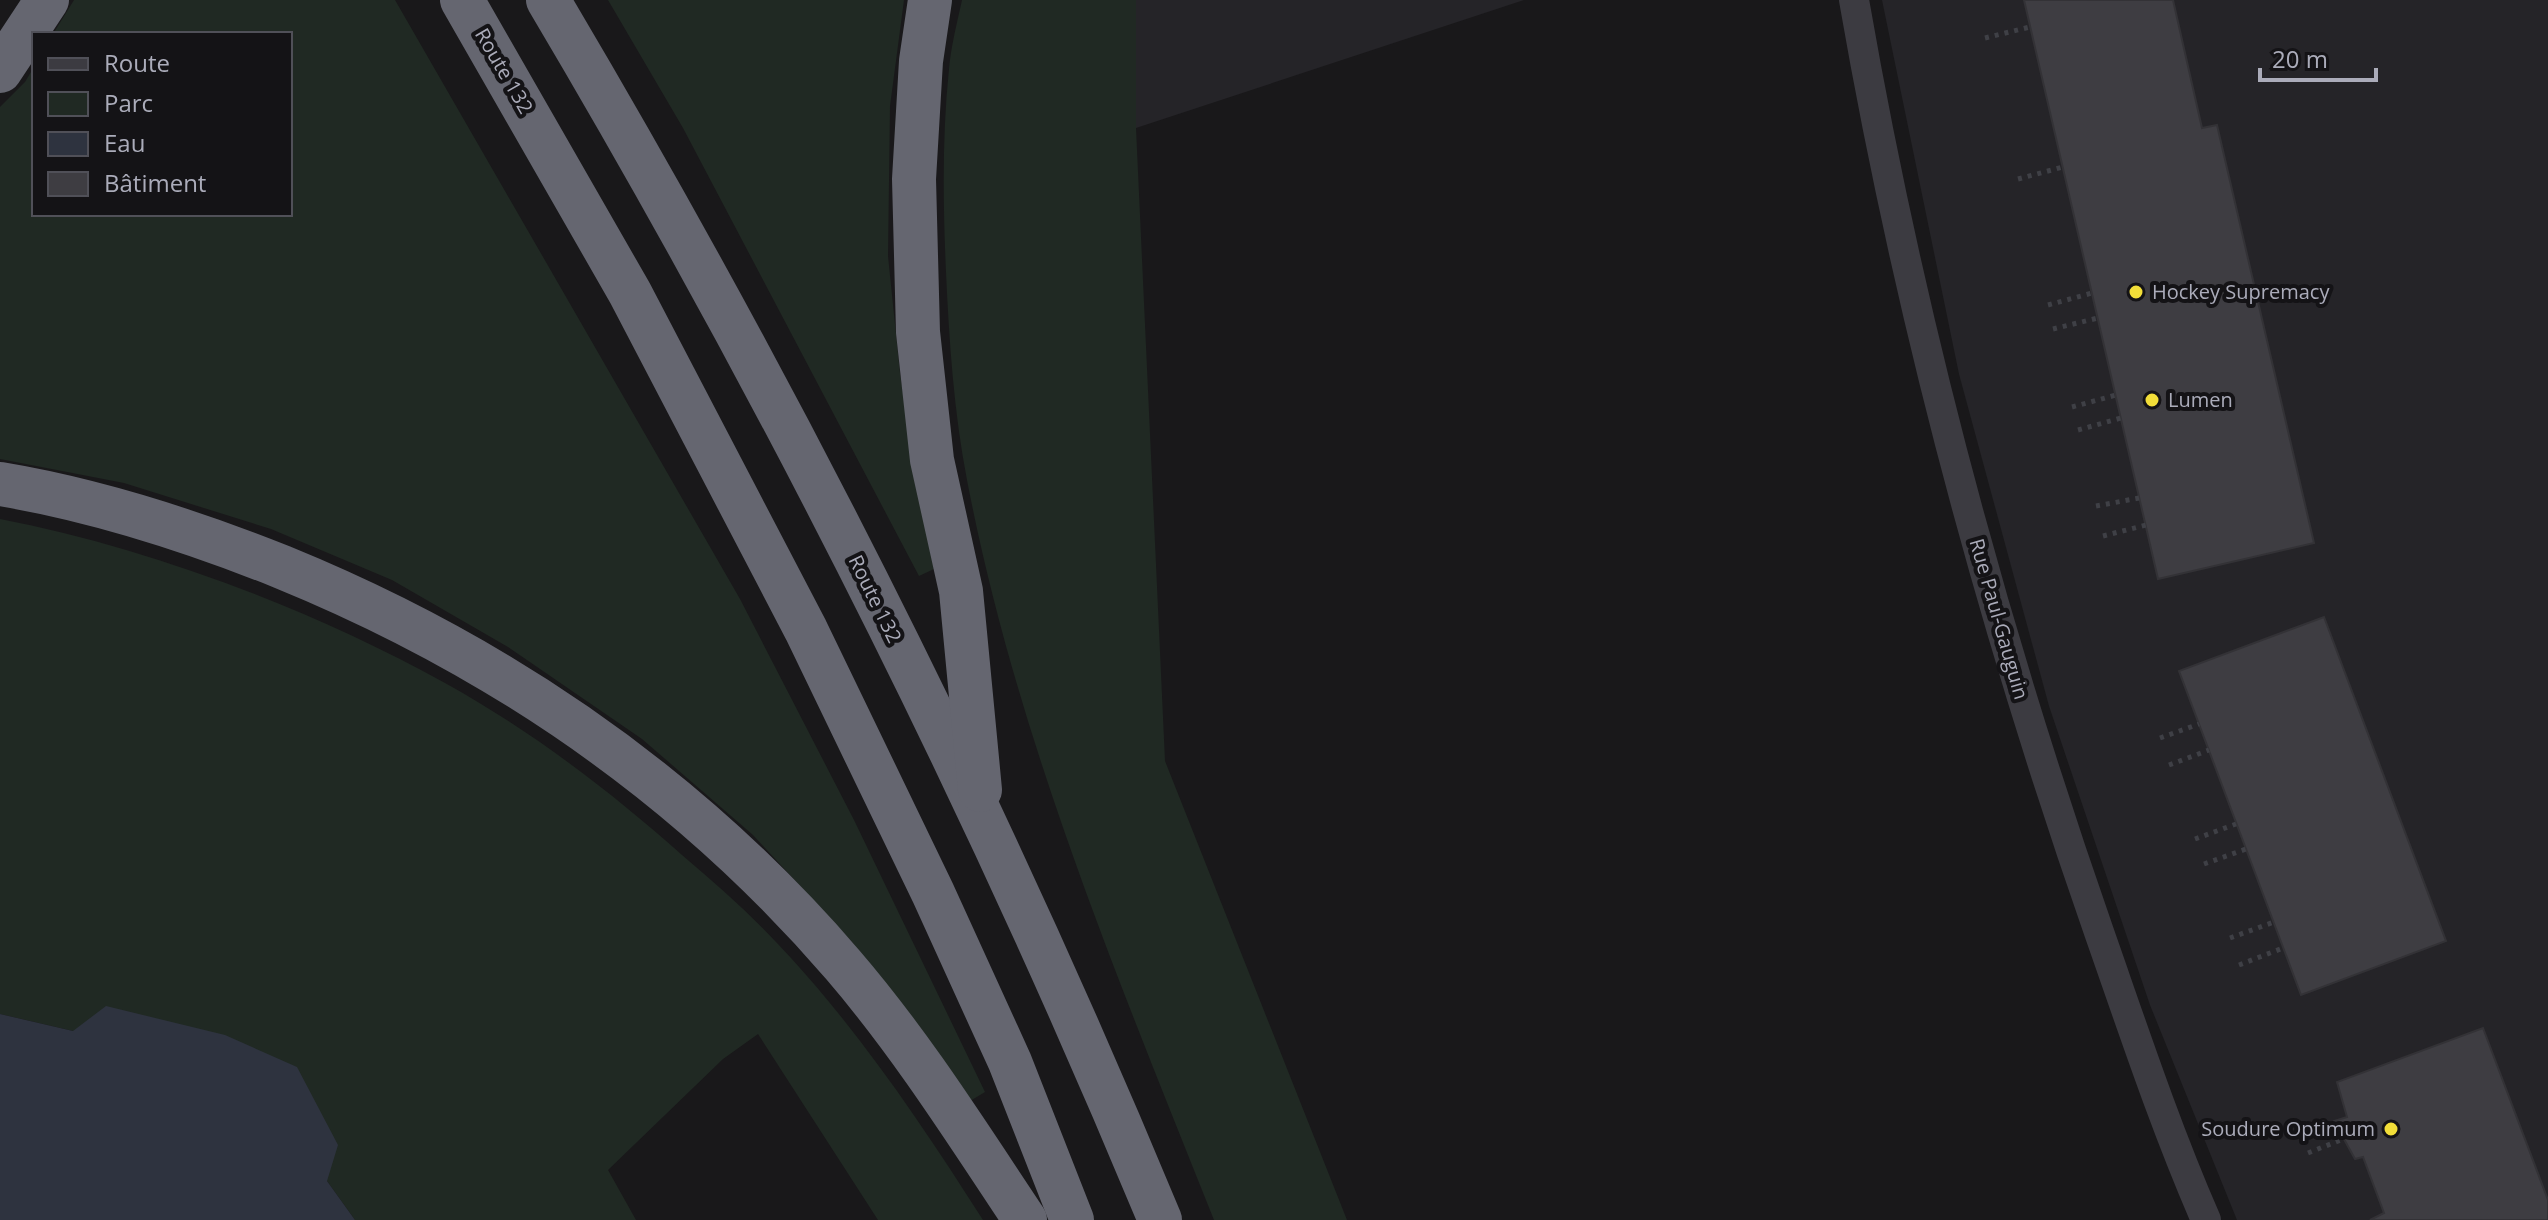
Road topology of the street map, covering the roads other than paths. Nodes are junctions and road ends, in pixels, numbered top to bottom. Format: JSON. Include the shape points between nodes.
{"nodes":[{"id":1,"x":47,"y":0,"type":"edge"},
{"id":2,"x":462,"y":0,"type":"edge"},
{"id":3,"x":548,"y":0,"type":"edge"},
{"id":4,"x":930,"y":0,"type":"edge"},
{"id":5,"x":1854,"y":0,"type":"edge"},
{"id":6,"x":0,"y":71,"type":"edge"},
{"id":7,"x":0,"y":484,"type":"edge"},
{"id":8,"x":982,"y":820,"type":"junction"},
{"id":9,"x":1025,"y":1220,"type":"edge"},
{"id":10,"x":1072,"y":1220,"type":"edge"},
{"id":11,"x":1160,"y":1220,"type":"edge"},
{"id":12,"x":2206,"y":1220,"type":"edge"}],
"edges":[{"from":1,"to":6,"type":"highway"},
{"from":2,"to":10,"type":"highway","name":"Route 132","via":[[630,293],[806,630],[1010,1062]]},
{"from":3,"to":8,"type":"highway","name":"Route 132","via":[[806,464]]},
{"from":4,"to":8,"type":"highway","via":[[915,166],[918,332],[932,460],[961,591]]},
{"from":5,"to":12,"type":"street","name":"Rue Paul-Gauguin","via":[[1916,298],[2019,693],[2123,1001]]},
{"from":7,"to":9,"type":"highway","via":[[218,542],[368,604],[469,657],[616,752],[724,842],[842,964],[904,1040]]},
{"from":8,"to":11,"type":"highway","name":"Route 132"}]}
